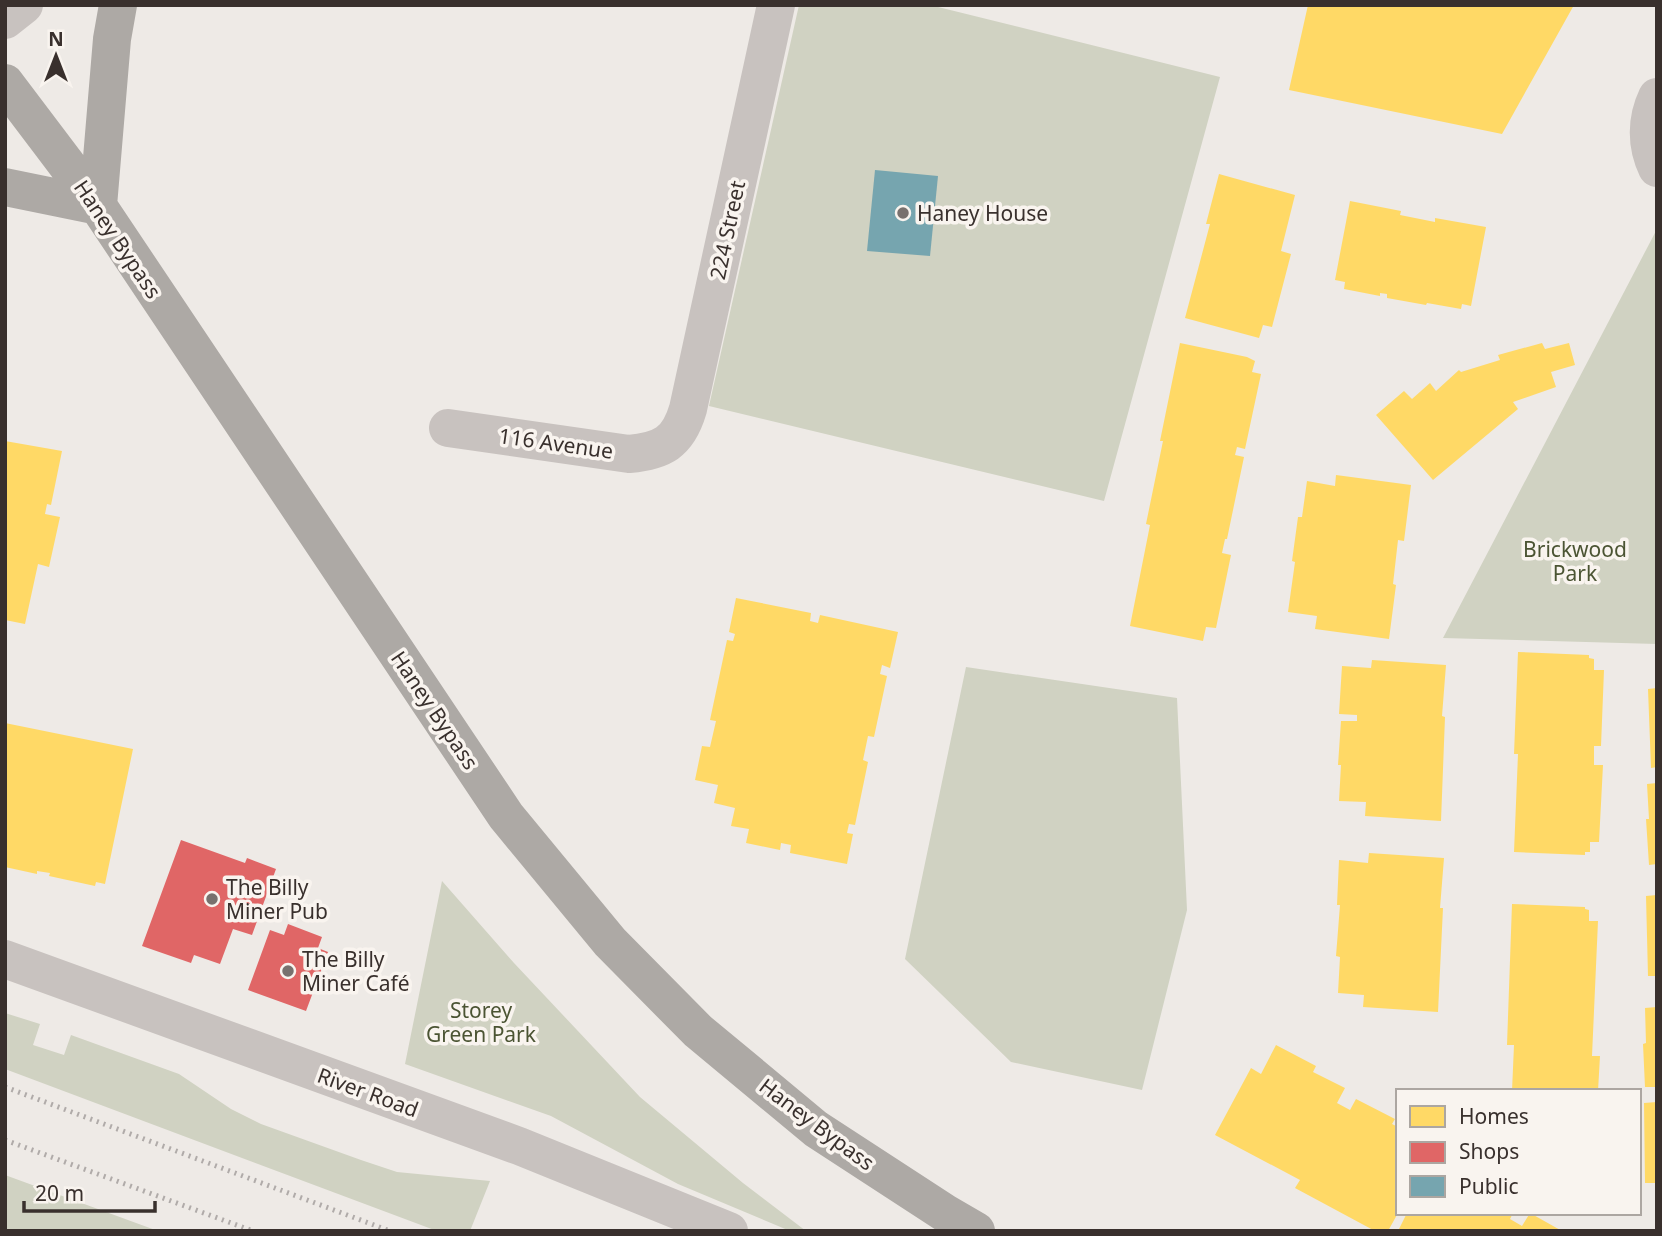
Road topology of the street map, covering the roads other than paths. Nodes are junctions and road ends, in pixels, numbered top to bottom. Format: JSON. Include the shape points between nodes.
{"nodes":[{"id":1,"x":24,"y":5,"type":"edge"},
{"id":2,"x":118,"y":5,"type":"edge"},
{"id":3,"x":776,"y":5,"type":"edge"},
{"id":4,"x":5,"y":20,"type":"edge"},
{"id":5,"x":5,"y":83,"type":"edge"},
{"id":6,"x":1657,"y":97,"type":"edge"},
{"id":7,"x":1657,"y":168,"type":"edge"},
{"id":8,"x":5,"y":187,"type":"edge"},
{"id":9,"x":98,"y":206,"type":"junction"},
{"id":10,"x":448,"y":428,"type":"dead end"},
{"id":11,"x":663,"y":447,"type":"joint"},
{"id":12,"x":5,"y":959,"type":"edge"},
{"id":13,"x":729,"y":1231,"type":"edge"},
{"id":14,"x":976,"y":1231,"type":"edge"}],
"edges":[{"from":1,"to":4,"type":"street"},
{"from":2,"to":9,"type":"highway"},
{"from":3,"to":11,"type":"street","name":"224 Street","via":[[688,410],[684,424]]},
{"from":5,"to":9,"type":"highway","name":"Haney Bypass"},
{"from":6,"to":7,"type":"street","via":[[1650,112],[1649,153]]},
{"from":8,"to":9,"type":"highway"},
{"from":9,"to":14,"type":"highway","name":"Haney Bypass","via":[[506,816],[610,942],[698,1031],[816,1129]]},
{"from":10,"to":11,"type":"street","name":"116 Avenue","via":[[629,454]]},
{"from":12,"to":13,"type":"street","name":"River Road","via":[[519,1146]]}]}
